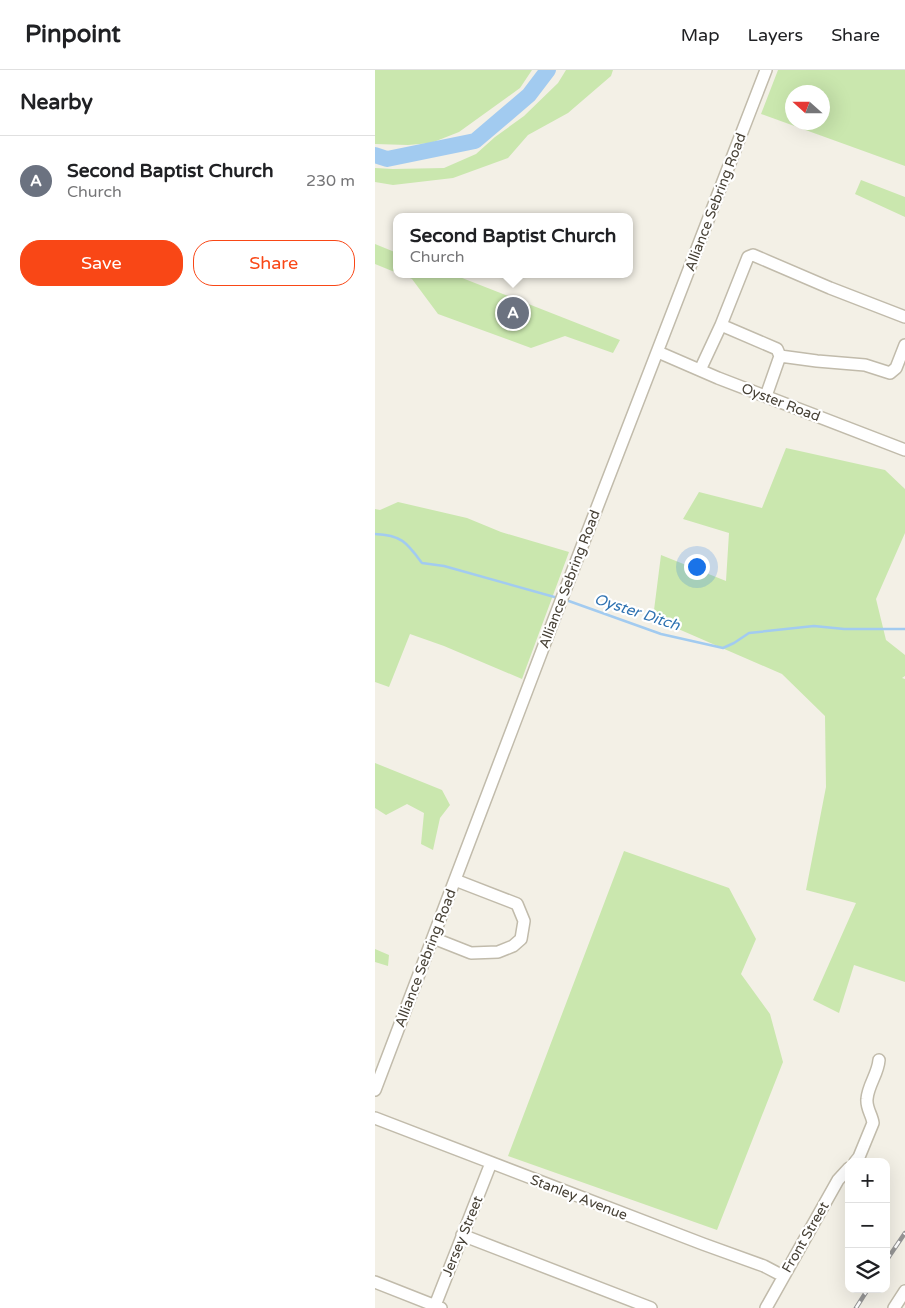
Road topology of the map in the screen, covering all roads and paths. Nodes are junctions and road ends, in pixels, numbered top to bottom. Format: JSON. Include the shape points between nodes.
{"nodes":[{"id":1,"x":766,"y":70,"type":"edge"},
{"id":2,"x":905,"y":317,"type":"edge"},
{"id":3,"x":721,"y":325,"type":"junction"},
{"id":4,"x":905,"y":345,"type":"edge"},
{"id":5,"x":658,"y":352,"type":"junction"},
{"id":6,"x":780,"y":356,"type":"junction"},
{"id":7,"x":700,"y":370,"type":"junction"},
{"id":8,"x":766,"y":396,"type":"junction"},
{"id":9,"x":905,"y":450,"type":"edge"},
{"id":10,"x":455,"y":880,"type":"junction"},
{"id":11,"x":433,"y":938,"type":"junction"},
{"id":12,"x":879,"y":1060,"type":"dead end"},
{"id":13,"x":375,"y":1090,"type":"edge"},
{"id":14,"x":375,"y":1118,"type":"edge"},
{"id":15,"x":857,"y":1158,"type":"edge"},
{"id":16,"x":491,"y":1163,"type":"junction"},
{"id":17,"x":845,"y":1172,"type":"edge"},
{"id":18,"x":463,"y":1235,"type":"junction"},
{"id":19,"x":783,"y":1276,"type":"junction"},
{"id":20,"x":375,"y":1282,"type":"edge"},
{"id":21,"x":905,"y":1291,"type":"edge"},
{"id":22,"x":436,"y":1307,"type":"edge"},
{"id":23,"x":651,"y":1308,"type":"edge"},
{"id":24,"x":766,"y":1308,"type":"edge"},
{"id":25,"x":894,"y":1308,"type":"edge"}],
"edges":[{"from":1,"to":5,"type":"street","name":"Alliance Sebring Road"},
{"from":2,"to":3,"type":"street","via":[[753,255],[748,257]]},
{"from":3,"to":6,"type":"street","via":[[777,349]]},
{"from":3,"to":7,"type":"street"},
{"from":4,"to":6,"type":"street","via":[[896,368],[890,373],[865,365]]},
{"from":5,"to":7,"type":"street","name":"Oyster Road"},
{"from":5,"to":10,"type":"street","name":"Alliance Sebring Road"},
{"from":6,"to":8,"type":"street"},
{"from":7,"to":8,"type":"street","name":"Oyster Road"},
{"from":8,"to":9,"type":"street","name":"Oyster Road"},
{"from":10,"to":11,"type":"street","name":"Alliance Sebring Road"},
{"from":10,"to":11,"type":"street","via":[[517,904],[524,921],[521,939],[498,952],[471,953]]},
{"from":11,"to":13,"type":"street","name":"Alliance Sebring Road"},
{"from":12,"to":15,"type":"street","via":[[867,1097],[873,1123]]},
{"from":14,"to":16,"type":"street","name":"Stanley Avenue"},
{"from":16,"to":18,"type":"street","name":"Jersey Street"},
{"from":16,"to":19,"type":"street","name":"Stanley Avenue"},
{"from":17,"to":19,"type":"street","name":"Front Street"},
{"from":18,"to":22,"type":"street","name":"Jersey Street"},
{"from":18,"to":23,"type":"street"},
{"from":19,"to":24,"type":"street","name":"Front Street"},
{"from":20,"to":22,"type":"street"},
{"from":21,"to":25,"type":"street"}]}
